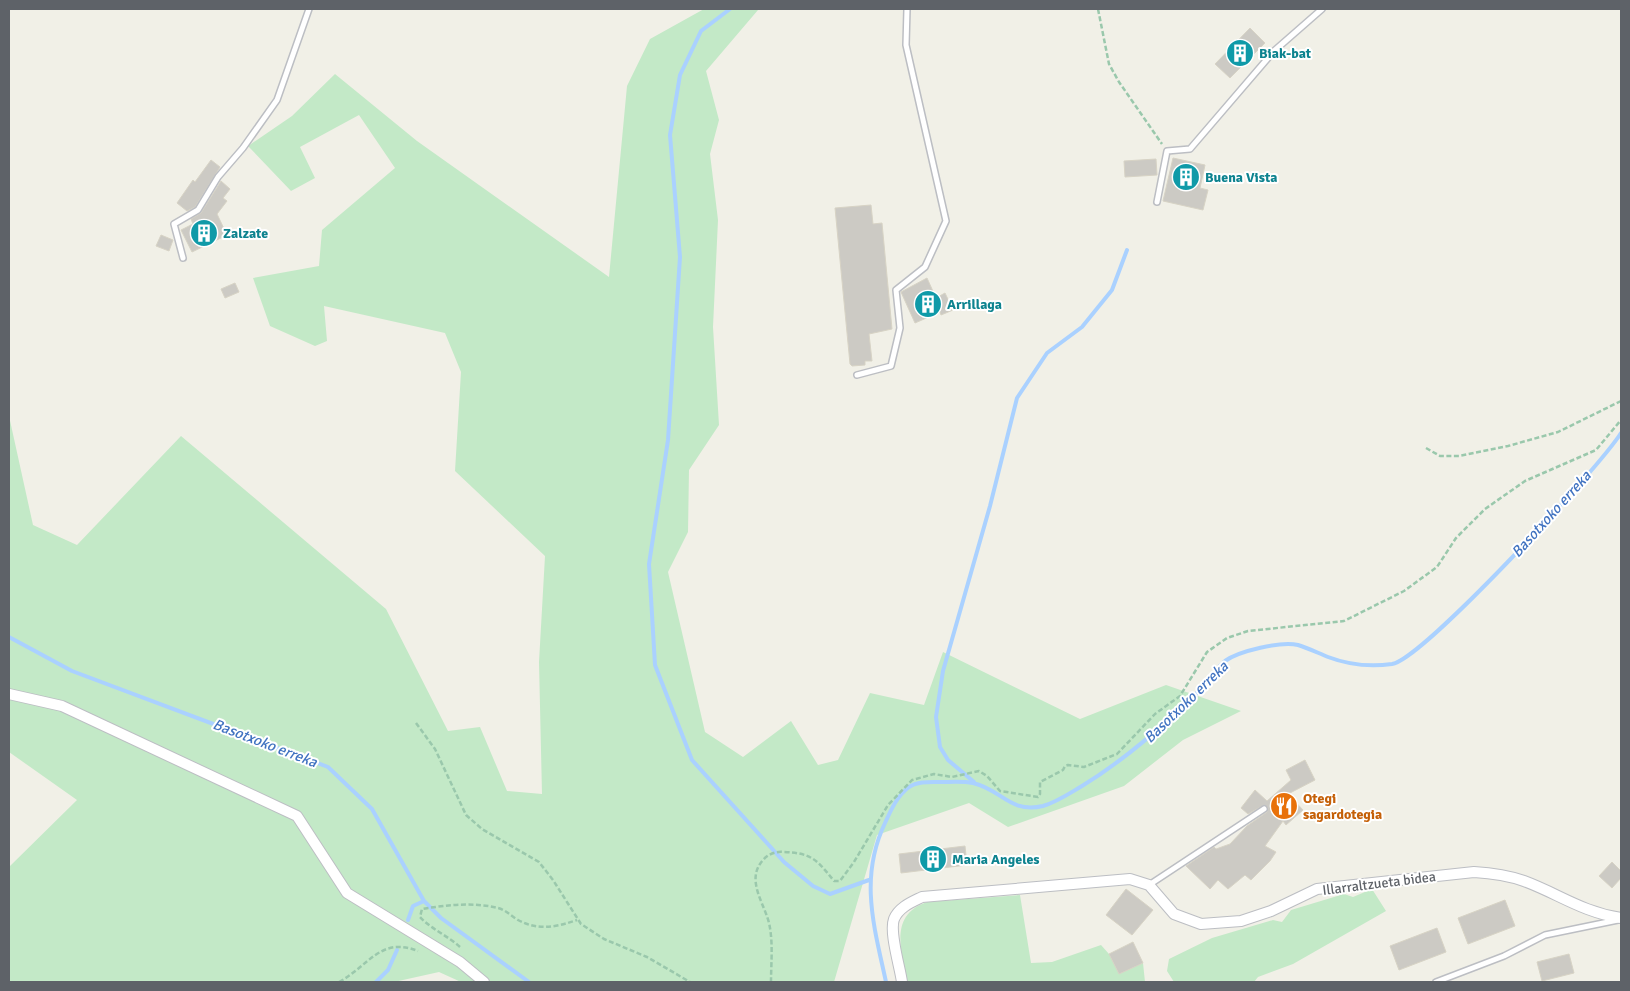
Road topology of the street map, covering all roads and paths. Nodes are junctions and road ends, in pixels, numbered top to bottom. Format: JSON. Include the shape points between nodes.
{"nodes":[{"id":1,"x":309,"y":9,"type":"edge"},
{"id":2,"x":907,"y":9,"type":"edge"},
{"id":3,"x":1098,"y":9,"type":"edge"},
{"id":4,"x":1322,"y":9,"type":"edge"},
{"id":5,"x":1167,"y":152,"type":"junction"},
{"id":6,"x":1158,"y":202,"type":"dead end"},
{"id":7,"x":182,"y":258,"type":"dead end"},
{"id":8,"x":857,"y":375,"type":"dead end"},
{"id":9,"x":1621,"y":401,"type":"edge"},
{"id":10,"x":1621,"y":420,"type":"edge"},
{"id":11,"x":1426,"y":448,"type":"dead end"},
{"id":12,"x":9,"y":694,"type":"edge"},
{"id":13,"x":416,"y":724,"type":"dead end"},
{"id":14,"x":1264,"y":809,"type":"dead end"},
{"id":15,"x":1148,"y":885,"type":"junction"},
{"id":16,"x":420,"y":917,"type":"dead end"},
{"id":17,"x":1621,"y":919,"type":"edge"},
{"id":18,"x":577,"y":920,"type":"junction"},
{"id":19,"x":420,"y":952,"type":"dead end"},
{"id":20,"x":339,"y":982,"type":"edge"},
{"id":21,"x":484,"y":982,"type":"edge"},
{"id":22,"x":690,"y":982,"type":"edge"},
{"id":23,"x":771,"y":982,"type":"edge"},
{"id":24,"x":902,"y":982,"type":"edge"},
{"id":25,"x":1436,"y":982,"type":"edge"}],
"edges":[{"from":1,"to":7,"type":"lane","via":[[277,100],[218,177],[198,210],[174,224]]},
{"from":2,"to":8,"type":"lane","via":[[906,45],[946,221],[926,267],[896,290],[900,328],[891,366]]},
{"from":3,"to":5,"type":"path","via":[[1109,64]]},
{"from":4,"to":5,"type":"lane","via":[[1274,52],[1190,149]]},
{"from":5,"to":6,"type":"lane"},
{"from":9,"to":11,"type":"path","via":[[1558,432],[1508,446],[1459,456],[1440,456]]},
{"from":10,"to":23,"type":"path","via":[[1596,450],[1525,481],[1491,504],[1456,538],[1437,567],[1395,597],[1344,621],[1248,632],[1220,642],[1207,652],[1180,696],[1155,714],[1117,754],[1084,767],[1064,766],[1063,770],[1040,782],[1038,797],[1000,791],[978,771],[952,777],[940,774],[918,777],[903,787],[888,805],[840,881],[834,881],[818,862],[804,854],[781,851],[766,857],[760,864],[755,883],[770,923]]},
{"from":12,"to":21,"type":"street","via":[[62,706],[297,816],[347,893],[460,962]]},
{"from":13,"to":18,"type":"path","via":[[435,749],[466,814],[482,829],[539,862]]},
{"from":14,"to":15,"type":"lane"},
{"from":15,"to":17,"type":"street","name":"Illarraltzueta bidea","via":[[1174,914],[1201,924],[1241,921],[1271,912],[1317,890],[1474,872],[1500,874],[1525,881],[1565,901]]},
{"from":15,"to":24,"type":"street","via":[[1130,879],[1100,880],[922,897],[905,906],[894,918]]},
{"from":16,"to":18,"type":"path","via":[[422,909],[478,905],[498,908],[535,926],[555,928]]},
{"from":17,"to":25,"type":"lane","via":[[1545,935],[1504,956]]},
{"from":18,"to":22,"type":"path","via":[[604,940],[647,957]]},
{"from":19,"to":20,"type":"path","via":[[405,946],[385,948],[356,973]]}]}
